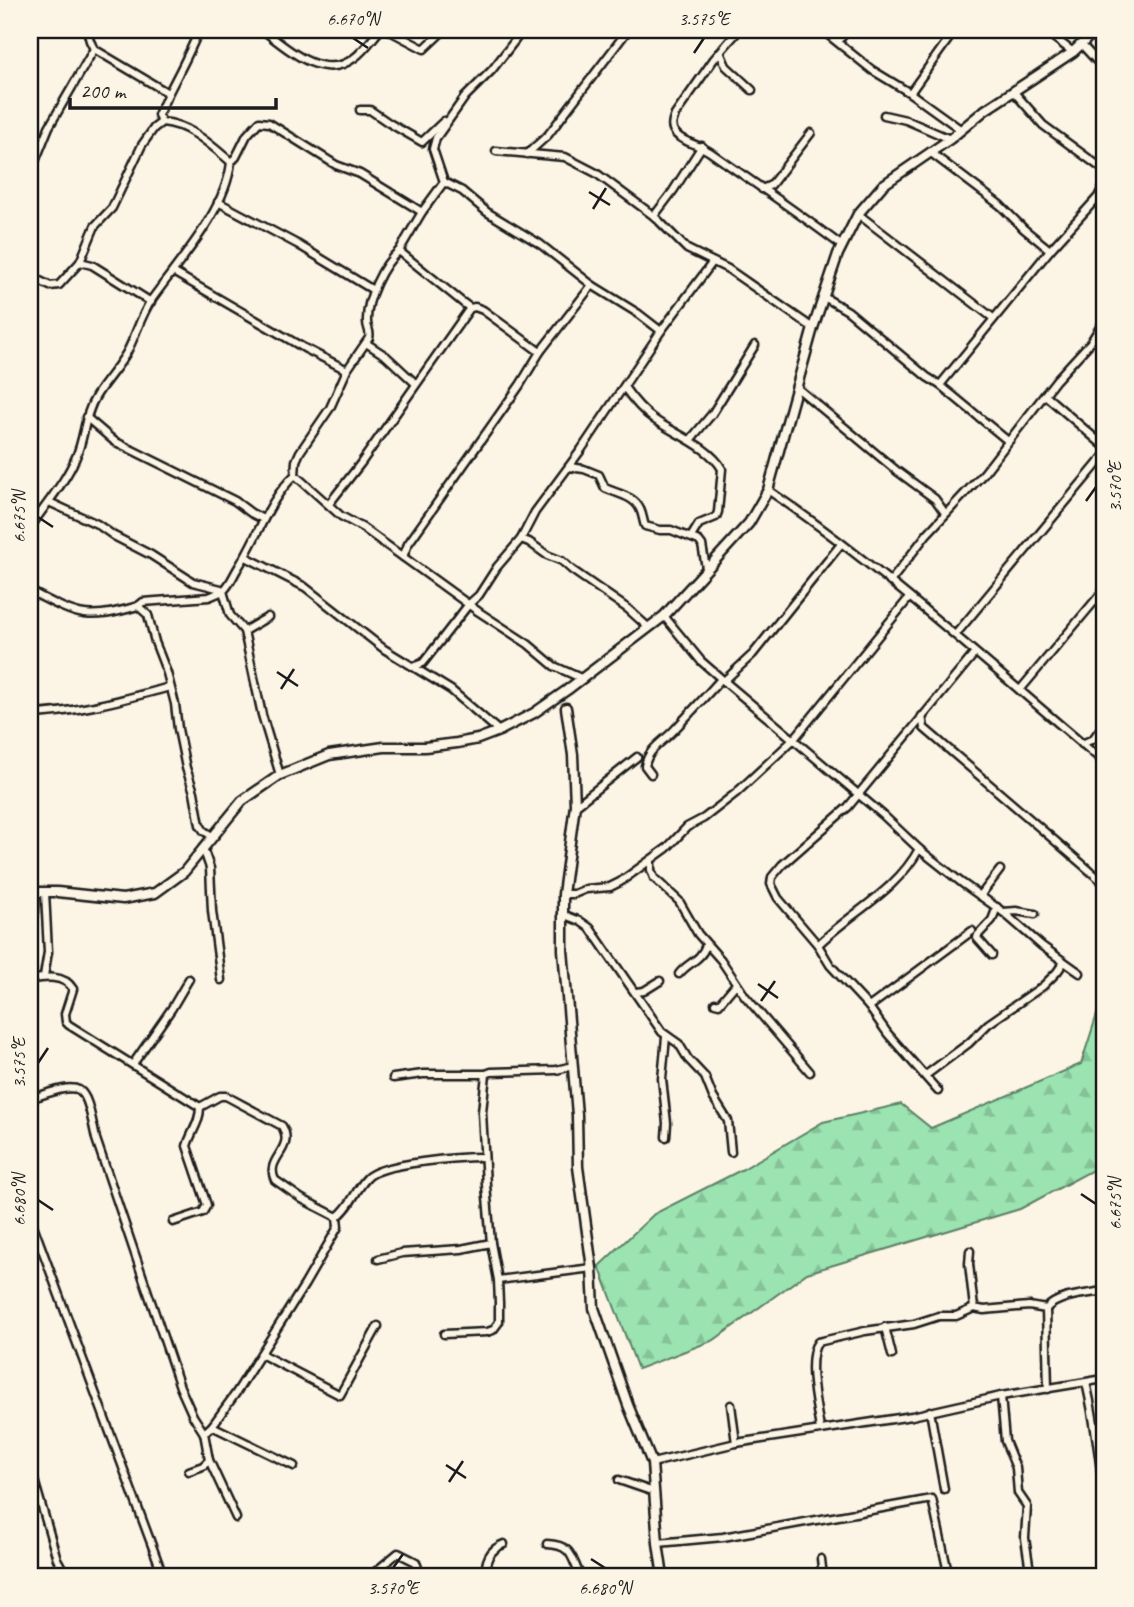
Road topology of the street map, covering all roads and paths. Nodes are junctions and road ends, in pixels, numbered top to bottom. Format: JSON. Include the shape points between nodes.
{"nodes":[{"id":1,"x":87,"y":30,"type":"edge"},
{"id":2,"x":199,"y":30,"type":"edge"},
{"id":3,"x":263,"y":30,"type":"edge"},
{"id":4,"x":380,"y":30,"type":"edge"},
{"id":5,"x":388,"y":30,"type":"edge"},
{"id":6,"x":444,"y":30,"type":"edge"},
{"id":7,"x":523,"y":30,"type":"edge"},
{"id":8,"x":628,"y":30,"type":"edge"},
{"id":9,"x":740,"y":30,"type":"edge"},
{"id":10,"x":822,"y":30,"type":"edge"},
{"id":11,"x":847,"y":30,"type":"edge"},
{"id":12,"x":955,"y":30,"type":"edge"},
{"id":13,"x":1044,"y":30,"type":"edge"},
{"id":14,"x":1096,"y":30,"type":"edge"},
{"id":15,"x":838,"y":42,"type":"junction"},
{"id":16,"x":1082,"y":45,"type":"junction"},
{"id":17,"x":94,"y":49,"type":"junction"},
{"id":18,"x":720,"y":52,"type":"junction"},
{"id":19,"x":1073,"y":52,"type":"junction"},
{"id":20,"x":714,"y":59,"type":"junction"},
{"id":21,"x":723,"y":61,"type":"junction"},
{"id":22,"x":1104,"y":69,"type":"edge"},
{"id":23,"x":752,"y":90,"type":"dead end"},
{"id":24,"x":1013,"y":91,"type":"junction"},
{"id":25,"x":168,"y":93,"type":"junction"},
{"id":26,"x":909,"y":93,"type":"junction"},
{"id":27,"x":360,"y":110,"type":"dead end"},
{"id":28,"x":884,"y":115,"type":"dead end"},
{"id":29,"x":451,"y":116,"type":"junction"},
{"id":30,"x":162,"y":122,"type":"junction"},
{"id":31,"x":960,"y":130,"type":"junction"},
{"id":32,"x":811,"y":133,"type":"dead end"},
{"id":33,"x":950,"y":139,"type":"junction"},
{"id":34,"x":702,"y":146,"type":"junction"},
{"id":35,"x":496,"y":151,"type":"dead end"},
{"id":36,"x":930,"y":152,"type":"junction"},
{"id":37,"x":527,"y":154,"type":"junction"},
{"id":38,"x":231,"y":162,"type":"junction"},
{"id":39,"x":1104,"y":170,"type":"edge"},
{"id":40,"x":30,"y":174,"type":"edge"},
{"id":41,"x":444,"y":182,"type":"junction"},
{"id":42,"x":771,"y":185,"type":"junction"},
{"id":43,"x":1104,"y":185,"type":"edge"},
{"id":44,"x":762,"y":189,"type":"junction"},
{"id":45,"x":772,"y":196,"type":"junction"},
{"id":46,"x":1101,"y":198,"type":"edge"},
{"id":47,"x":218,"y":202,"type":"junction"},
{"id":48,"x":422,"y":212,"type":"junction"},
{"id":49,"x":858,"y":214,"type":"junction"},
{"id":50,"x":654,"y":216,"type":"junction"},
{"id":51,"x":842,"y":246,"type":"junction"},
{"id":52,"x":1050,"y":250,"type":"junction"},
{"id":53,"x":399,"y":251,"type":"junction"},
{"id":54,"x":80,"y":262,"type":"junction"},
{"id":55,"x":712,"y":263,"type":"junction"},
{"id":56,"x":173,"y":272,"type":"junction"},
{"id":57,"x":30,"y":276,"type":"edge"},
{"id":58,"x":592,"y":285,"type":"junction"},
{"id":59,"x":373,"y":290,"type":"junction"},
{"id":60,"x":824,"y":297,"type":"junction"},
{"id":61,"x":150,"y":302,"type":"junction"},
{"id":62,"x":470,"y":308,"type":"junction"},
{"id":63,"x":993,"y":318,"type":"junction"},
{"id":64,"x":1104,"y":321,"type":"edge"},
{"id":65,"x":813,"y":328,"type":"junction"},
{"id":66,"x":661,"y":331,"type":"junction"},
{"id":67,"x":366,"y":343,"type":"junction"},
{"id":68,"x":755,"y":345,"type":"dead end"},
{"id":69,"x":540,"y":352,"type":"junction"},
{"id":70,"x":347,"y":370,"type":"junction"},
{"id":71,"x":415,"y":383,"type":"junction"},
{"id":72,"x":940,"y":385,"type":"junction"},
{"id":73,"x":624,"y":387,"type":"junction"},
{"id":74,"x":796,"y":387,"type":"junction"},
{"id":75,"x":1045,"y":395,"type":"junction"},
{"id":76,"x":86,"y":416,"type":"junction"},
{"id":77,"x":691,"y":439,"type":"junction"},
{"id":78,"x":1008,"y":442,"type":"junction"},
{"id":79,"x":1104,"y":445,"type":"edge"},
{"id":80,"x":1104,"y":456,"type":"edge"},
{"id":81,"x":569,"y":467,"type":"junction"},
{"id":82,"x":295,"y":475,"type":"junction"},
{"id":83,"x":768,"y":490,"type":"junction"},
{"id":84,"x":49,"y":502,"type":"junction"},
{"id":85,"x":329,"y":504,"type":"junction"},
{"id":86,"x":945,"y":513,"type":"junction"},
{"id":87,"x":263,"y":519,"type":"junction"},
{"id":88,"x":30,"y":528,"type":"edge"},
{"id":89,"x":526,"y":530,"type":"junction"},
{"id":90,"x":691,"y":537,"type":"junction"},
{"id":91,"x":522,"y":539,"type":"junction"},
{"id":92,"x":529,"y":542,"type":"junction"},
{"id":93,"x":841,"y":544,"type":"junction"},
{"id":94,"x":246,"y":557,"type":"junction"},
{"id":95,"x":403,"y":557,"type":"junction"},
{"id":96,"x":706,"y":568,"type":"junction"},
{"id":97,"x":890,"y":582,"type":"junction"},
{"id":98,"x":225,"y":589,"type":"junction"},
{"id":99,"x":1104,"y":590,"type":"edge"},
{"id":100,"x":30,"y":591,"type":"edge"},
{"id":101,"x":909,"y":598,"type":"junction"},
{"id":102,"x":469,"y":604,"type":"junction"},
{"id":103,"x":138,"y":606,"type":"junction"},
{"id":104,"x":664,"y":616,"type":"junction"},
{"id":105,"x":268,"y":617,"type":"dead end"},
{"id":106,"x":649,"y":628,"type":"junction"},
{"id":107,"x":244,"y":631,"type":"junction"},
{"id":108,"x":956,"y":634,"type":"junction"},
{"id":109,"x":975,"y":653,"type":"junction"},
{"id":110,"x":423,"y":663,"type":"junction"},
{"id":111,"x":415,"y":666,"type":"junction"},
{"id":112,"x":424,"y":672,"type":"junction"},
{"id":113,"x":583,"y":679,"type":"junction"},
{"id":114,"x":723,"y":680,"type":"junction"},
{"id":115,"x":170,"y":687,"type":"junction"},
{"id":116,"x":568,"y":690,"type":"junction"},
{"id":117,"x":1020,"y":690,"type":"junction"},
{"id":118,"x":554,"y":699,"type":"junction"},
{"id":119,"x":566,"y":708,"type":"junction"},
{"id":120,"x":30,"y":714,"type":"edge"},
{"id":121,"x":923,"y":714,"type":"junction"},
{"id":122,"x":1104,"y":724,"type":"edge"},
{"id":123,"x":499,"y":731,"type":"junction"},
{"id":124,"x":794,"y":739,"type":"junction"},
{"id":125,"x":1082,"y":744,"type":"junction"},
{"id":126,"x":637,"y":757,"type":"dead end"},
{"id":127,"x":1104,"y":762,"type":"edge"},
{"id":128,"x":651,"y":774,"type":"dead end"},
{"id":129,"x":280,"y":775,"type":"junction"},
{"id":130,"x":858,"y":794,"type":"junction"},
{"id":131,"x":574,"y":807,"type":"junction"},
{"id":132,"x":212,"y":836,"type":"junction"},
{"id":133,"x":203,"y":848,"type":"junction"},
{"id":134,"x":919,"y":849,"type":"junction"},
{"id":135,"x":651,"y":861,"type":"junction"},
{"id":136,"x":643,"y":866,"type":"junction"},
{"id":137,"x":650,"y":870,"type":"junction"},
{"id":138,"x":1000,"y":870,"type":"dead end"},
{"id":139,"x":1104,"y":883,"type":"edge"},
{"id":140,"x":30,"y":892,"type":"edge"},
{"id":141,"x":44,"y":892,"type":"junction"},
{"id":142,"x":563,"y":894,"type":"junction"},
{"id":143,"x":980,"y":896,"type":"junction"},
{"id":144,"x":1000,"y":910,"type":"junction"},
{"id":145,"x":562,"y":914,"type":"junction"},
{"id":146,"x":1035,"y":914,"type":"dead end"},
{"id":147,"x":972,"y":930,"type":"dead end"},
{"id":148,"x":706,"y":945,"type":"junction"},
{"id":149,"x":818,"y":945,"type":"junction"},
{"id":150,"x":992,"y":955,"type":"dead end"},
{"id":151,"x":1064,"y":961,"type":"junction"},
{"id":152,"x":1080,"y":973,"type":"dead end"},
{"id":153,"x":679,"y":974,"type":"dead end"},
{"id":154,"x":44,"y":976,"type":"junction"},
{"id":155,"x":189,"y":979,"type":"dead end"},
{"id":156,"x":30,"y":980,"type":"edge"},
{"id":157,"x":221,"y":980,"type":"dead end"},
{"id":158,"x":660,"y":981,"type":"dead end"},
{"id":159,"x":736,"y":984,"type":"junction"},
{"id":160,"x":636,"y":992,"type":"junction"},
{"id":161,"x":715,"y":1003,"type":"dead end"},
{"id":162,"x":869,"y":1007,"type":"junction"},
{"id":163,"x":666,"y":1037,"type":"junction"},
{"id":164,"x":133,"y":1064,"type":"junction"},
{"id":165,"x":573,"y":1066,"type":"junction"},
{"id":166,"x":810,"y":1072,"type":"dead end"},
{"id":167,"x":486,"y":1074,"type":"junction"},
{"id":168,"x":926,"y":1074,"type":"junction"},
{"id":169,"x":393,"y":1078,"type":"dead end"},
{"id":170,"x":938,"y":1091,"type":"dead end"},
{"id":171,"x":30,"y":1099,"type":"edge"},
{"id":172,"x":200,"y":1107,"type":"junction"},
{"id":173,"x":666,"y":1137,"type":"dead end"},
{"id":174,"x":731,"y":1152,"type":"dead end"},
{"id":175,"x":484,"y":1157,"type":"junction"},
{"id":176,"x":30,"y":1217,"type":"edge"},
{"id":177,"x":337,"y":1217,"type":"junction"},
{"id":178,"x":173,"y":1222,"type":"dead end"},
{"id":179,"x":491,"y":1243,"type":"junction"},
{"id":180,"x":970,"y":1251,"type":"dead end"},
{"id":181,"x":378,"y":1259,"type":"dead end"},
{"id":182,"x":592,"y":1268,"type":"junction"},
{"id":183,"x":498,"y":1280,"type":"junction"},
{"id":184,"x":1104,"y":1291,"type":"edge"},
{"id":185,"x":974,"y":1308,"type":"junction"},
{"id":186,"x":1046,"y":1309,"type":"junction"},
{"id":187,"x":378,"y":1326,"type":"dead end"},
{"id":188,"x":885,"y":1327,"type":"junction"},
{"id":189,"x":444,"y":1334,"type":"dead end"},
{"id":190,"x":261,"y":1354,"type":"junction"},
{"id":191,"x":892,"y":1355,"type":"dead end"},
{"id":192,"x":1104,"y":1379,"type":"edge"},
{"id":193,"x":1086,"y":1382,"type":"junction"},
{"id":194,"x":1048,"y":1389,"type":"junction"},
{"id":195,"x":1001,"y":1396,"type":"junction"},
{"id":196,"x":731,"y":1405,"type":"dead end"},
{"id":197,"x":930,"y":1411,"type":"junction"},
{"id":198,"x":212,"y":1426,"type":"junction"},
{"id":199,"x":820,"y":1429,"type":"junction"},
{"id":200,"x":204,"y":1433,"type":"junction"},
{"id":201,"x":736,"y":1443,"type":"junction"},
{"id":202,"x":209,"y":1460,"type":"junction"},
{"id":203,"x":652,"y":1463,"type":"junction"},
{"id":204,"x":30,"y":1466,"type":"edge"},
{"id":205,"x":295,"y":1466,"type":"dead end"},
{"id":206,"x":189,"y":1471,"type":"dead end"},
{"id":207,"x":619,"y":1480,"type":"dead end"},
{"id":208,"x":944,"y":1489,"type":"dead end"},
{"id":209,"x":654,"y":1492,"type":"junction"},
{"id":210,"x":1104,"y":1494,"type":"edge"},
{"id":211,"x":236,"y":1518,"type":"dead end"},
{"id":212,"x":658,"y":1543,"type":"junction"},
{"id":213,"x":504,"y":1544,"type":"dead end"},
{"id":214,"x":547,"y":1545,"type":"dead end"},
{"id":215,"x":821,"y":1559,"type":"dead end"},
{"id":216,"x":161,"y":1570,"type":"dead end"},
{"id":217,"x":1030,"y":1571,"type":"junction"},
{"id":218,"x":663,"y":1576,"type":"edge"},
{"id":219,"x":67,"y":1577,"type":"edge"},
{"id":220,"x":369,"y":1577,"type":"edge"},
{"id":221,"x":421,"y":1577,"type":"edge"},
{"id":222,"x":487,"y":1577,"type":"edge"},
{"id":223,"x":580,"y":1577,"type":"edge"},
{"id":224,"x":651,"y":1577,"type":"edge"},
{"id":225,"x":823,"y":1577,"type":"edge"},
{"id":226,"x":949,"y":1577,"type":"edge"},
{"id":227,"x":1001,"y":1577,"type":"edge"},
{"id":228,"x":1039,"y":1577,"type":"edge"}],
"edges":[{"from":1,"to":17,"type":"street"},
{"from":2,"to":25,"type":"street"},
{"from":3,"to":4,"type":"street","via":[[326,68],[355,58]]},
{"from":5,"to":6,"type":"street","via":[[424,49]]},
{"from":7,"to":29,"type":"street"},
{"from":8,"to":37,"type":"street","via":[[548,135]]},
{"from":9,"to":18,"type":"street"},
{"from":10,"to":15,"type":"street"},
{"from":11,"to":15,"type":"street"},
{"from":12,"to":26,"type":"street"},
{"from":13,"to":19,"type":"street"},
{"from":14,"to":16,"type":"street"},
{"from":15,"to":26,"type":"street"},
{"from":16,"to":19,"type":"street"},
{"from":16,"to":22,"type":"street"},
{"from":17,"to":25,"type":"street"},
{"from":17,"to":40,"type":"street","via":[[50,127]]},
{"from":18,"to":20,"type":"street"},
{"from":18,"to":21,"type":"street"},
{"from":19,"to":24,"type":"street"},
{"from":20,"to":21,"type":"street"},
{"from":20,"to":34,"type":"street","via":[[672,124],[683,139]]},
{"from":21,"to":23,"type":"street"},
{"from":24,"to":31,"type":"street"},
{"from":24,"to":39,"type":"street","via":[[1043,125]]},
{"from":25,"to":30,"type":"street","via":[[158,115]]},
{"from":26,"to":31,"type":"street"},
{"from":27,"to":29,"type":"street","via":[[370,110],[422,142]]},
{"from":28,"to":33,"type":"street"},
{"from":29,"to":41,"type":"street","via":[[433,149]]},
{"from":30,"to":38,"type":"street","via":[[182,126]]},
{"from":30,"to":54,"type":"street","via":[[142,145],[112,208],[95,226]]},
{"from":31,"to":33,"type":"street"},
{"from":32,"to":42,"type":"street"},
{"from":33,"to":36,"type":"street"},
{"from":34,"to":44,"type":"street"},
{"from":34,"to":50,"type":"street"},
{"from":35,"to":37,"type":"street"},
{"from":36,"to":49,"type":"street","via":[[883,185]]},
{"from":36,"to":52,"type":"street"},
{"from":37,"to":50,"type":"street","via":[[574,161]]},
{"from":38,"to":47,"type":"street"},
{"from":38,"to":48,"type":"street","via":[[247,135],[264,121]]},
{"from":41,"to":48,"type":"street"},
{"from":41,"to":58,"type":"street","via":[[540,244]]},
{"from":42,"to":44,"type":"street"},
{"from":42,"to":45,"type":"street"},
{"from":43,"to":46,"type":"street"},
{"from":44,"to":45,"type":"street"},
{"from":45,"to":51,"type":"street"},
{"from":46,"to":52,"type":"street"},
{"from":47,"to":56,"type":"street"},
{"from":47,"to":59,"type":"street"},
{"from":48,"to":53,"type":"street"},
{"from":49,"to":51,"type":"street"},
{"from":49,"to":63,"type":"street"},
{"from":50,"to":55,"type":"street","via":[[687,249]]},
{"from":51,"to":60,"type":"street"},
{"from":52,"to":63,"type":"street"},
{"from":53,"to":59,"type":"street"},
{"from":53,"to":62,"type":"street"},
{"from":54,"to":57,"type":"street","via":[[59,285]]},
{"from":54,"to":61,"type":"street"},
{"from":55,"to":65,"type":"street","via":[[728,269]]},
{"from":55,"to":66,"type":"street"},
{"from":56,"to":61,"type":"street"},
{"from":56,"to":70,"type":"street"},
{"from":58,"to":66,"type":"street"},
{"from":58,"to":69,"type":"street"},
{"from":59,"to":67,"type":"street"},
{"from":60,"to":65,"type":"street"},
{"from":60,"to":72,"type":"street"},
{"from":61,"to":76,"type":"street","via":[[126,353]]},
{"from":62,"to":69,"type":"street","via":[[484,310]]},
{"from":62,"to":71,"type":"street"},
{"from":63,"to":72,"type":"street"},
{"from":64,"to":75,"type":"street"},
{"from":65,"to":74,"type":"street"},
{"from":66,"to":73,"type":"street"},
{"from":67,"to":70,"type":"street"},
{"from":67,"to":71,"type":"street"},
{"from":68,"to":77,"type":"street"},
{"from":69,"to":95,"type":"street"},
{"from":70,"to":82,"type":"street","via":[[330,408],[300,452]]},
{"from":71,"to":85,"type":"street"},
{"from":72,"to":78,"type":"street"},
{"from":73,"to":77,"type":"street","via":[[656,421]]},
{"from":73,"to":81,"type":"street"},
{"from":74,"to":83,"type":"street"},
{"from":74,"to":86,"type":"street","via":[[935,499]]},
{"from":75,"to":78,"type":"street"},
{"from":75,"to":79,"type":"street"},
{"from":76,"to":84,"type":"street","via":[[77,456]]},
{"from":76,"to":87,"type":"street","via":[[114,441]]},
{"from":77,"to":90,"type":"street","via":[[719,465],[722,476],[719,512],[699,524]]},
{"from":78,"to":86,"type":"street"},
{"from":80,"to":108,"type":"street"},
{"from":81,"to":89,"type":"street"},
{"from":81,"to":90,"type":"street","via":[[599,474],[606,488],[639,506],[645,526]]},
{"from":82,"to":85,"type":"street"},
{"from":82,"to":87,"type":"street"},
{"from":83,"to":93,"type":"street"},
{"from":83,"to":96,"type":"street","via":[[749,523]]},
{"from":84,"to":88,"type":"street"},
{"from":84,"to":98,"type":"street","via":[[97,524],[193,582]]},
{"from":85,"to":95,"type":"street"},
{"from":86,"to":97,"type":"street"},
{"from":87,"to":94,"type":"street"},
{"from":89,"to":91,"type":"street"},
{"from":89,"to":92,"type":"street"},
{"from":90,"to":96,"type":"street","via":[[702,545]]},
{"from":91,"to":92,"type":"street"},
{"from":91,"to":102,"type":"street"},
{"from":92,"to":106,"type":"street","via":[[562,561]]},
{"from":93,"to":97,"type":"street"},
{"from":93,"to":114,"type":"street","via":[[761,645]]},
{"from":94,"to":98,"type":"street"},
{"from":94,"to":111,"type":"street","via":[[305,587],[384,649]]},
{"from":95,"to":102,"type":"street"},
{"from":96,"to":104,"type":"street"},
{"from":97,"to":101,"type":"street"},
{"from":98,"to":103,"type":"street","via":[[209,597]]},
{"from":98,"to":107,"type":"street","via":[[230,615]]},
{"from":99,"to":117,"type":"street"},
{"from":100,"to":103,"type":"street","via":[[89,616]]},
{"from":101,"to":108,"type":"street"},
{"from":101,"to":124,"type":"street"},
{"from":102,"to":110,"type":"street"},
{"from":102,"to":113,"type":"street","via":[[554,666]]},
{"from":103,"to":115,"type":"street","via":[[149,615]]},
{"from":104,"to":106,"type":"street"},
{"from":104,"to":114,"type":"street"},
{"from":105,"to":107,"type":"street"},
{"from":106,"to":113,"type":"street"},
{"from":107,"to":129,"type":"street"},
{"from":108,"to":109,"type":"street"},
{"from":109,"to":117,"type":"street"},
{"from":109,"to":121,"type":"street"},
{"from":110,"to":111,"type":"street"},
{"from":110,"to":112,"type":"street"},
{"from":111,"to":112,"type":"street"},
{"from":112,"to":123,"type":"street"},
{"from":113,"to":116,"type":"street"},
{"from":114,"to":124,"type":"street"},
{"from":114,"to":128,"type":"street","via":[[652,751],[645,766]]},
{"from":115,"to":120,"type":"street","via":[[88,707]]},
{"from":115,"to":132,"type":"street","via":[[200,824]]},
{"from":116,"to":118,"type":"street"},
{"from":116,"to":119,"type":"street"},
{"from":117,"to":125,"type":"street"},
{"from":118,"to":119,"type":"street"},
{"from":118,"to":123,"type":"street"},
{"from":119,"to":131,"type":"street"},
{"from":121,"to":130,"type":"street"},
{"from":121,"to":139,"type":"street","via":[[922,725],[933,736]]},
{"from":122,"to":125,"type":"street"},
{"from":123,"to":129,"type":"street","via":[[457,743],[329,755]]},
{"from":124,"to":130,"type":"street"},
{"from":124,"to":135,"type":"street"},
{"from":125,"to":127,"type":"street"},
{"from":126,"to":131,"type":"street"},
{"from":129,"to":132,"type":"street","via":[[243,801]]},
{"from":130,"to":134,"type":"street"},
{"from":130,"to":149,"type":"street","via":[[772,877],[778,898]]},
{"from":131,"to":142,"type":"street"},
{"from":132,"to":133,"type":"street"},
{"from":133,"to":141,"type":"street","via":[[169,885],[142,897]]},
{"from":133,"to":157,"type":"street","via":[[210,868]]},
{"from":134,"to":143,"type":"street"},
{"from":134,"to":149,"type":"street","via":[[888,889]]},
{"from":135,"to":136,"type":"street"},
{"from":135,"to":137,"type":"street"},
{"from":136,"to":137,"type":"street"},
{"from":136,"to":142,"type":"street","via":[[610,887]]},
{"from":137,"to":148,"type":"street","via":[[679,901]]},
{"from":138,"to":143,"type":"street"},
{"from":140,"to":141,"type":"street"},
{"from":141,"to":154,"type":"street"},
{"from":142,"to":145,"type":"street"},
{"from":143,"to":144,"type":"street"},
{"from":144,"to":146,"type":"street"},
{"from":144,"to":150,"type":"street","via":[[977,938]]},
{"from":144,"to":151,"type":"street"},
{"from":145,"to":160,"type":"street","via":[[590,928]]},
{"from":145,"to":165,"type":"street"},
{"from":147,"to":162,"type":"street"},
{"from":148,"to":153,"type":"street","via":[[700,958]]},
{"from":148,"to":159,"type":"street"},
{"from":149,"to":162,"type":"street"},
{"from":151,"to":152,"type":"street"},
{"from":151,"to":168,"type":"street","via":[[1043,986]]},
{"from":154,"to":156,"type":"street"},
{"from":154,"to":164,"type":"street","via":[[67,982],[73,989],[65,1014],[69,1025]]},
{"from":155,"to":164,"type":"street"},
{"from":158,"to":160,"type":"street"},
{"from":159,"to":161,"type":"street"},
{"from":159,"to":166,"type":"street"},
{"from":160,"to":163,"type":"street"},
{"from":162,"to":168,"type":"street"},
{"from":163,"to":173,"type":"street","via":[[662,1079]]},
{"from":163,"to":174,"type":"street","via":[[679,1044],[705,1077],[728,1121]]},
{"from":164,"to":172,"type":"street"},
{"from":165,"to":167,"type":"street"},
{"from":165,"to":182,"type":"street","via":[[578,1167]]},
{"from":167,"to":169,"type":"street"},
{"from":167,"to":175,"type":"street"},
{"from":168,"to":170,"type":"street"},
{"from":171,"to":200,"type":"street","via":[[65,1087],[84,1092],[180,1387]]},
{"from":172,"to":177,"type":"street","via":[[226,1096],[282,1126],[286,1145],[274,1164],[275,1180]]},
{"from":172,"to":178,"type":"street","via":[[187,1146],[207,1205],[205,1210]]},
{"from":175,"to":177,"type":"street","via":[[378,1170],[367,1177]]},
{"from":175,"to":179,"type":"street"},
{"from":176,"to":216,"type":"street"},
{"from":177,"to":190,"type":"street","via":[[338,1227]]},
{"from":179,"to":181,"type":"street"},
{"from":179,"to":183,"type":"street"},
{"from":180,"to":185,"type":"street"},
{"from":182,"to":183,"type":"street"},
{"from":182,"to":203,"type":"street","via":[[594,1308]]},
{"from":183,"to":189,"type":"street","via":[[497,1326],[487,1332]]},
{"from":184,"to":186,"type":"street","via":[[1060,1300]]},
{"from":185,"to":186,"type":"street"},
{"from":185,"to":188,"type":"street","via":[[956,1317]]},
{"from":186,"to":194,"type":"street"},
{"from":187,"to":190,"type":"street","via":[[340,1395]]},
{"from":188,"to":191,"type":"street"},
{"from":188,"to":199,"type":"street","via":[[815,1345],[812,1365]]},
{"from":190,"to":198,"type":"street"},
{"from":192,"to":193,"type":"street"},
{"from":193,"to":194,"type":"street"},
{"from":193,"to":210,"type":"street"},
{"from":194,"to":195,"type":"street"},
{"from":195,"to":197,"type":"street"},
{"from":195,"to":217,"type":"street","via":[[1005,1441],[1016,1468],[1018,1493],[1027,1506]]},
{"from":196,"to":201,"type":"street"},
{"from":197,"to":199,"type":"street"},
{"from":197,"to":208,"type":"street"},
{"from":198,"to":200,"type":"street"},
{"from":198,"to":205,"type":"street"},
{"from":199,"to":201,"type":"street"},
{"from":200,"to":202,"type":"street"},
{"from":201,"to":203,"type":"street"},
{"from":202,"to":206,"type":"street"},
{"from":202,"to":211,"type":"street"},
{"from":203,"to":209,"type":"street"},
{"from":204,"to":219,"type":"street","via":[[57,1559]]},
{"from":207,"to":209,"type":"street"},
{"from":209,"to":212,"type":"street"},
{"from":212,"to":218,"type":"street"},
{"from":212,"to":226,"type":"street","via":[[932,1499]]},
{"from":213,"to":222,"type":"street","via":[[489,1555]]},
{"from":214,"to":223,"type":"street","via":[[570,1553]]},
{"from":215,"to":225,"type":"street"},
{"from":217,"to":227,"type":"street"},
{"from":217,"to":228,"type":"street"},
{"from":218,"to":224,"type":"street"},
{"from":220,"to":221,"type":"street","via":[[398,1553],[416,1562]]}]}
